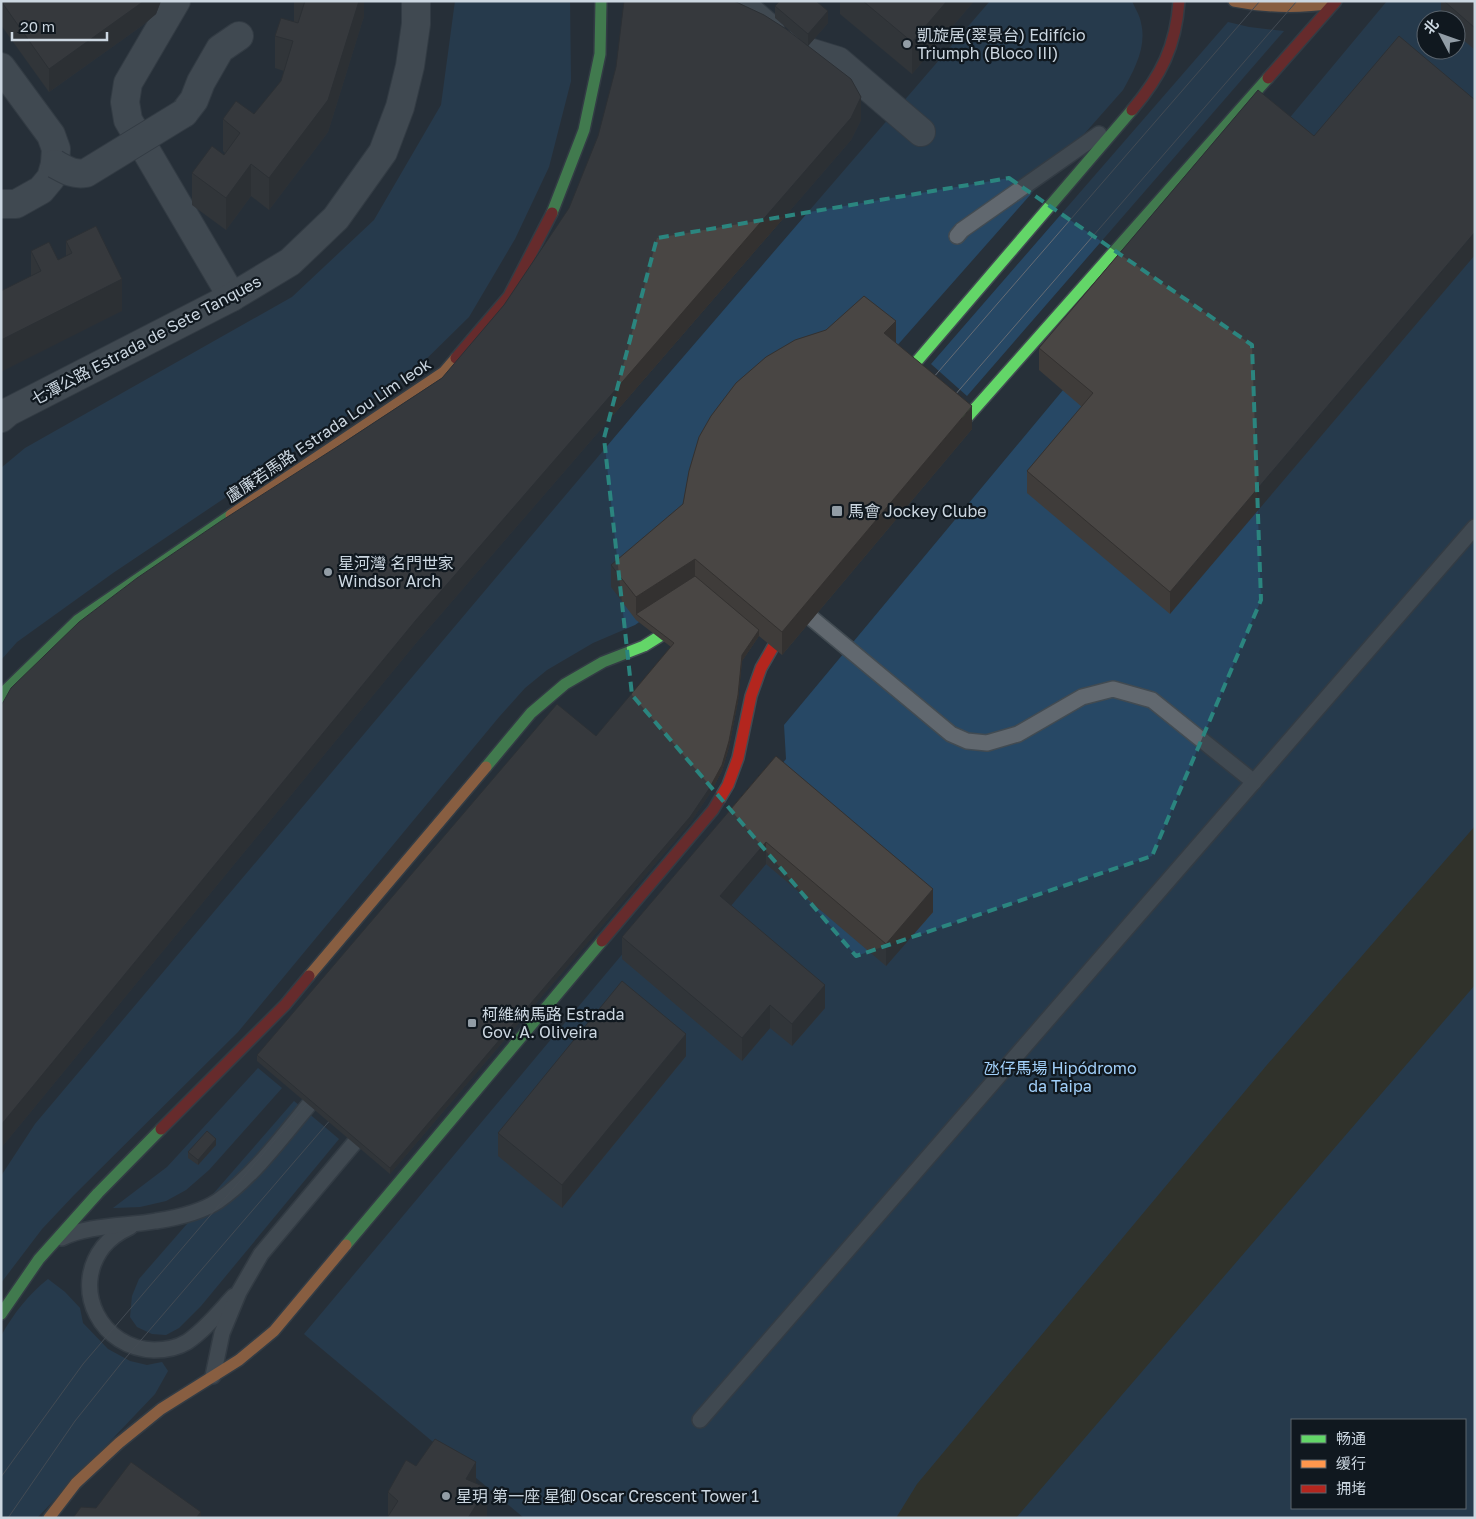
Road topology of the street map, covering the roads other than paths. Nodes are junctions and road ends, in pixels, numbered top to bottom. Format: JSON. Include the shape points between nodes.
{"nodes":[{"id":1,"x":176,"y":1,"type":"edge"},
{"id":2,"x":416,"y":1,"type":"edge"},
{"id":3,"x":601,"y":1,"type":"edge"},
{"id":4,"x":738,"y":1,"type":"edge"},
{"id":5,"x":1180,"y":1,"type":"edge"},
{"id":6,"x":1234,"y":1,"type":"edge"},
{"id":7,"x":1335,"y":2,"type":"edge"},
{"id":8,"x":238,"y":36,"type":"dead end"},
{"id":9,"x":1,"y":66,"type":"edge"},
{"id":10,"x":1129,"y":113,"type":"junction"},
{"id":11,"x":920,"y":132,"type":"dead end"},
{"id":12,"x":55,"y":164,"type":"junction"},
{"id":13,"x":1,"y":204,"type":"edge"},
{"id":14,"x":956,"y":236,"type":"dead end"},
{"id":15,"x":232,"y":298,"type":"junction"},
{"id":16,"x":906,"y":374,"type":"edge"},
{"id":17,"x":1,"y":418,"type":"edge"},
{"id":18,"x":963,"y":422,"type":"edge"},
{"id":19,"x":1475,"y":527,"type":"edge"},
{"id":20,"x":803,"y":611,"type":"edge"},
{"id":21,"x":695,"y":613,"type":"edge"},
{"id":22,"x":773,"y":647,"type":"joint"},
{"id":23,"x":740,"y":685,"type":"edge"},
{"id":24,"x":1,"y":697,"type":"edge"},
{"id":25,"x":1254,"y":782,"type":"junction"},
{"id":26,"x":332,"y":1076,"type":"edge"},
{"id":27,"x":376,"y":1117,"type":"edge"},
{"id":28,"x":136,"y":1224,"type":"junction"},
{"id":29,"x":52,"y":1244,"type":"junction"},
{"id":30,"x":238,"y":1292,"type":"junction"},
{"id":31,"x":1,"y":1314,"type":"edge"},
{"id":32,"x":213,"y":1376,"type":"junction"},
{"id":33,"x":700,"y":1420,"type":"dead end"},
{"id":34,"x":49,"y":1518,"type":"edge"}],
"edges":[{"from":1,"to":15,"type":"street","via":[[128,83],[125,102],[128,120]]},
{"from":2,"to":15,"type":"street","name":"七潭公路 Estrada de Sete Tanques","via":[[410,66],[400,107],[383,152],[336,218],[290,262]]},
{"from":3,"to":24,"type":"main road","name":"盧廉若馬路 Estrada Lou Lim Ieok","via":[[600,54],[584,130],[557,204],[510,296],[468,345],[444,372],[78,620]]},
{"from":4,"to":11,"type":"street","via":[[783,41],[786,48],[838,61]]},
{"from":5,"to":10,"type":"main road","via":[[1175,38],[1167,60],[1149,90]]},
{"from":6,"to":7,"type":"main road","via":[[1284,8]]},
{"from":7,"to":18,"type":"main road"},
{"from":8,"to":12,"type":"street","bridge":true,"via":[[220,49],[184,113],[86,173],[69,172]]},
{"from":9,"to":12,"type":"street","via":[[51,134],[56,149]]},
{"from":10,"to":14,"type":"lane"},
{"from":10,"to":16,"type":"main road"},
{"from":12,"to":13,"type":"street","via":[[51,178],[41,190],[16,204]]},
{"from":15,"to":17,"type":"street","name":"七潭公路 Estrada de Sete Tanques"},
{"from":19,"to":25,"type":"lane"},
{"from":20,"to":25,"type":"lane","via":[[951,734],[967,741],[987,743],[1018,734],[1082,697],[1113,689],[1152,700]]},
{"from":21,"to":29,"type":"main road","via":[[644,646],[603,662],[565,684],[531,713],[285,1004]]},
{"from":22,"to":23,"type":"lane"},
{"from":22,"to":32,"type":"main road","via":[[751,696],[738,758],[728,785],[713,810],[274,1331],[239,1360]]},
{"from":25,"to":33,"type":"lane"},
{"from":26,"to":28,"type":"lane","via":[[251,1172],[217,1202],[185,1215]]},
{"from":27,"to":30,"type":"lane","via":[[261,1254]]},
{"from":28,"to":29,"type":"lane","via":[[70,1234]]},
{"from":28,"to":30,"type":"lane","via":[[117,1233],[102,1248],[93,1266],[90,1288],[94,1309],[105,1328],[122,1343],[143,1350],[165,1350],[186,1342]]},
{"from":29,"to":31,"type":"main road"},
{"from":30,"to":32,"type":"lane","via":[[222,1333]]},
{"from":32,"to":34,"type":"main road","via":[[162,1409],[119,1443],[76,1483]]}]}
